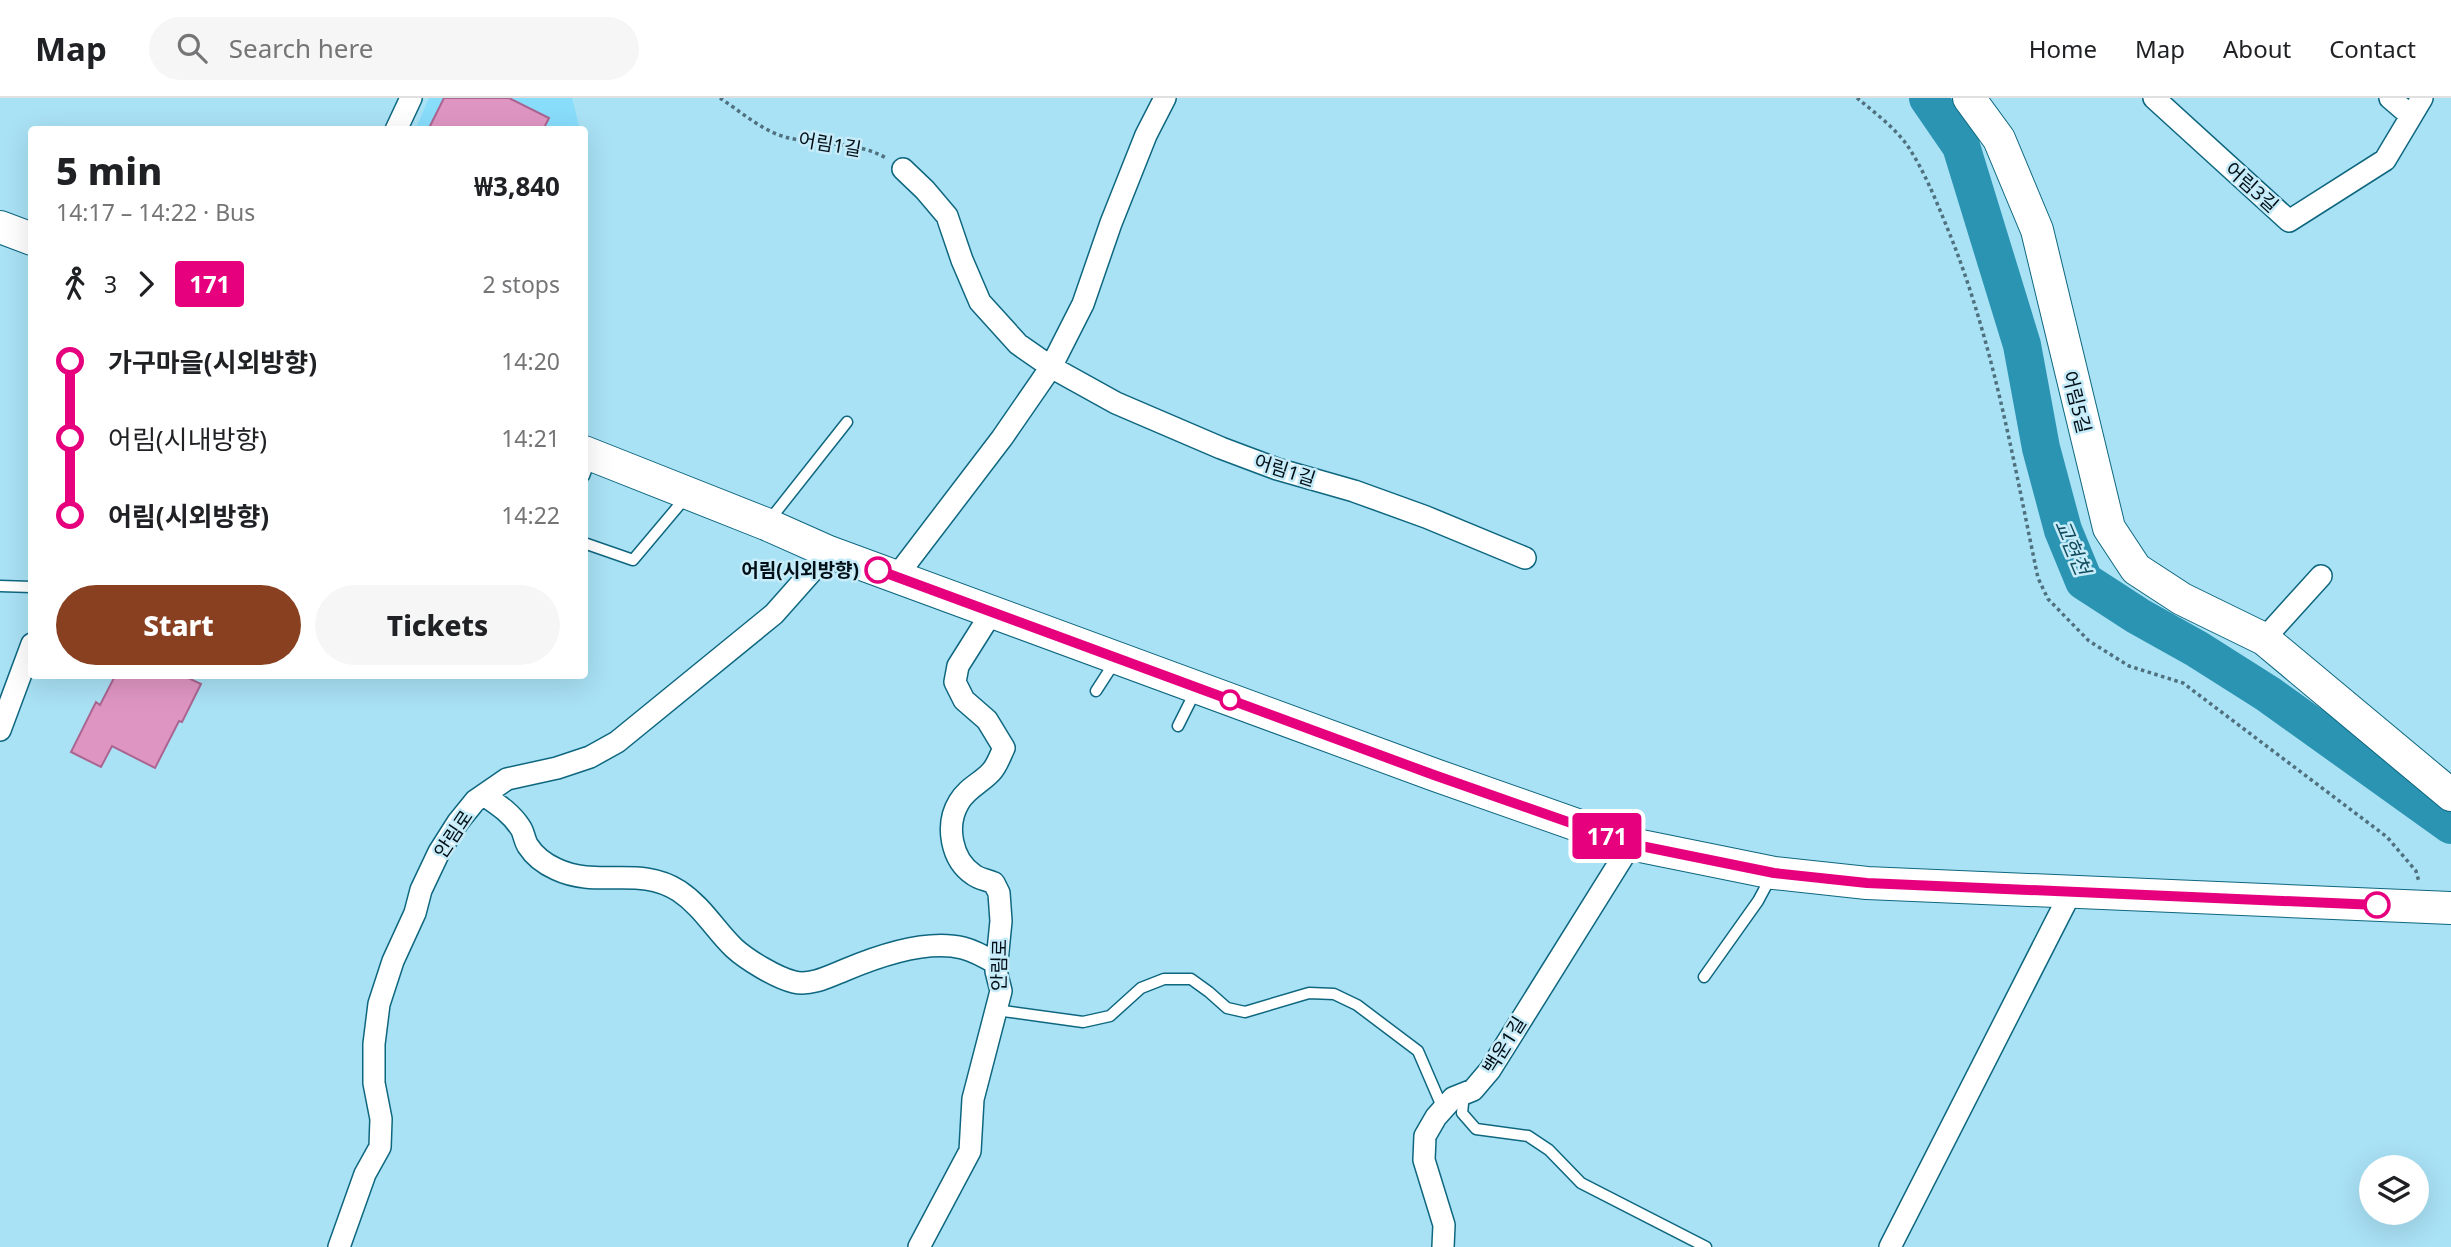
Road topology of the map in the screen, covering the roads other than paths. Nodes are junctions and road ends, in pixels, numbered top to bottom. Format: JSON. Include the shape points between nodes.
{"nodes":[{"id":1,"x":411,"y":98,"type":"edge"},
{"id":2,"x":1165,"y":98,"type":"edge"},
{"id":3,"x":1969,"y":98,"type":"edge"},
{"id":4,"x":2154,"y":98,"type":"edge"},
{"id":5,"x":2390,"y":98,"type":"edge"},
{"id":6,"x":2417,"y":107,"type":"edge"},
{"id":7,"x":398,"y":126,"type":"edge"},
{"id":8,"x":902,"y":169,"type":"road end"},
{"id":9,"x":0,"y":227,"type":"edge"},
{"id":10,"x":28,"y":238,"type":"edge"},
{"id":11,"x":0,"y":251,"type":"edge"},
{"id":12,"x":28,"y":261,"type":"edge"},
{"id":13,"x":1051,"y":367,"type":"junction"},
{"id":14,"x":847,"y":422,"type":"dead end"},
{"id":15,"x":588,"y":461,"type":"edge"},
{"id":16,"x":689,"y":493,"type":"junction"},
{"id":17,"x":766,"y":524,"type":"junction"},
{"id":18,"x":588,"y":544,"type":"edge"},
{"id":19,"x":829,"y":552,"type":"junction"},
{"id":20,"x":1525,"y":558,"type":"dead end"},
{"id":21,"x":2321,"y":576,"type":"dead end"},
{"id":22,"x":896,"y":577,"type":"junction"},
{"id":23,"x":0,"y":586,"type":"edge"},
{"id":24,"x":28,"y":587,"type":"edge"},
{"id":25,"x":992,"y":612,"type":"junction"},
{"id":26,"x":2263,"y":639,"type":"junction"},
{"id":27,"x":28,"y":655,"type":"edge"},
{"id":28,"x":1117,"y":658,"type":"junction"},
{"id":29,"x":1197,"y":688,"type":"junction"},
{"id":30,"x":1096,"y":691,"type":"dead end"},
{"id":31,"x":1178,"y":726,"type":"dead end"},
{"id":32,"x":0,"y":730,"type":"edge"},
{"id":33,"x":485,"y":794,"type":"junction"},
{"id":34,"x":2451,"y":795,"type":"edge"},
{"id":35,"x":1631,"y":844,"type":"junction"},
{"id":36,"x":1774,"y":873,"type":"junction"},
{"id":37,"x":2072,"y":890,"type":"junction"},
{"id":38,"x":2451,"y":908,"type":"edge"},
{"id":39,"x":997,"y":964,"type":"junction"},
{"id":40,"x":1704,"y":977,"type":"dead end"},
{"id":41,"x":996,"y":1010,"type":"junction"},
{"id":42,"x":1464,"y":1094,"type":"junction"},
{"id":43,"x":1443,"y":1109,"type":"junction"},
{"id":44,"x":338,"y":1247,"type":"edge"},
{"id":45,"x":919,"y":1247,"type":"edge"},
{"id":46,"x":1443,"y":1247,"type":"edge"},
{"id":47,"x":1706,"y":1247,"type":"edge"},
{"id":48,"x":1890,"y":1247,"type":"edge"}],
"edges":[{"from":1,"to":7,"type":"street"},
{"from":2,"to":13,"type":"street","via":[[1111,223],[1083,304]]},
{"from":3,"to":26,"type":"street","name":"어림5길","via":[[1999,139],[2037,230],[2109,528],[2136,569],[2182,600]]},
{"from":4,"to":6,"type":"street","name":"어림3길","via":[[2290,221],[2385,160]]},
{"from":5,"to":6,"type":"street","name":"어림3길"},
{"from":8,"to":13,"type":"street","name":"어림1길","via":[[947,216],[981,302],[1018,344]]},
{"from":9,"to":10,"type":"street"},
{"from":11,"to":12,"type":"street"},
{"from":13,"to":20,"type":"street","name":"어림1길","via":[[1116,403],[1222,448],[1366,495]]},
{"from":13,"to":22,"type":"street"},
{"from":14,"to":17,"type":"lane"},
{"from":15,"to":16,"type":"street"},
{"from":16,"to":17,"type":"street"},
{"from":16,"to":18,"type":"lane","via":[[632,560]]},
{"from":17,"to":19,"type":"street"},
{"from":19,"to":22,"type":"street"},
{"from":19,"to":33,"type":"street","name":"안림로","via":[[774,614],[617,742],[590,757],[507,779]]},
{"from":21,"to":26,"type":"street"},
{"from":22,"to":25,"type":"street"},
{"from":23,"to":24,"type":"lane"},
{"from":25,"to":28,"type":"street"},
{"from":25,"to":39,"type":"street","name":"안림로","via":[[958,666],[955,682],[964,700],[987,720],[1004,748],[992,772],[958,803],[951,825],[952,844],[961,862],[974,876],[994,883],[999,893]]},
{"from":26,"to":34,"type":"street","name":"어림5길"},
{"from":27,"to":32,"type":"street"},
{"from":28,"to":29,"type":"street"},
{"from":28,"to":30,"type":"lane"},
{"from":29,"to":31,"type":"lane"},
{"from":29,"to":35,"type":"street"},
{"from":33,"to":39,"type":"street","via":[[521,827],[527,845],[540,861],[581,878],[658,879],[697,905],[734,948],[796,983],[817,981],[888,953],[912,949],[962,948]]},
{"from":33,"to":44,"type":"street","name":"안림로","via":[[457,822],[439,852],[379,1004],[374,1083],[381,1119],[380,1147]]},
{"from":35,"to":36,"type":"street"},
{"from":35,"to":42,"type":"street","name":"백운1길","via":[[1490,1070]]},
{"from":36,"to":37,"type":"street","via":[[1867,883]]},
{"from":36,"to":40,"type":"lane"},
{"from":37,"to":38,"type":"street"},
{"from":37,"to":48,"type":"street"},
{"from":39,"to":41,"type":"street","name":"안림로","via":[[1001,991]]},
{"from":41,"to":43,"type":"lane","via":[[1083,1022],[1110,1016],[1141,988],[1164,979],[1191,979],[1227,1008],[1245,1012],[1308,993],[1334,994],[1357,1005],[1418,1051]]},
{"from":41,"to":45,"type":"street","name":"안림로","via":[[973,1099],[970,1150]]},
{"from":42,"to":43,"type":"street","name":"백운1길"},
{"from":42,"to":47,"type":"lane","via":[[1462,1113],[1476,1129],[1528,1136],[1581,1183]]},
{"from":43,"to":46,"type":"street","name":"백운1길","via":[[1425,1136],[1424,1160],[1444,1225]]}]}
